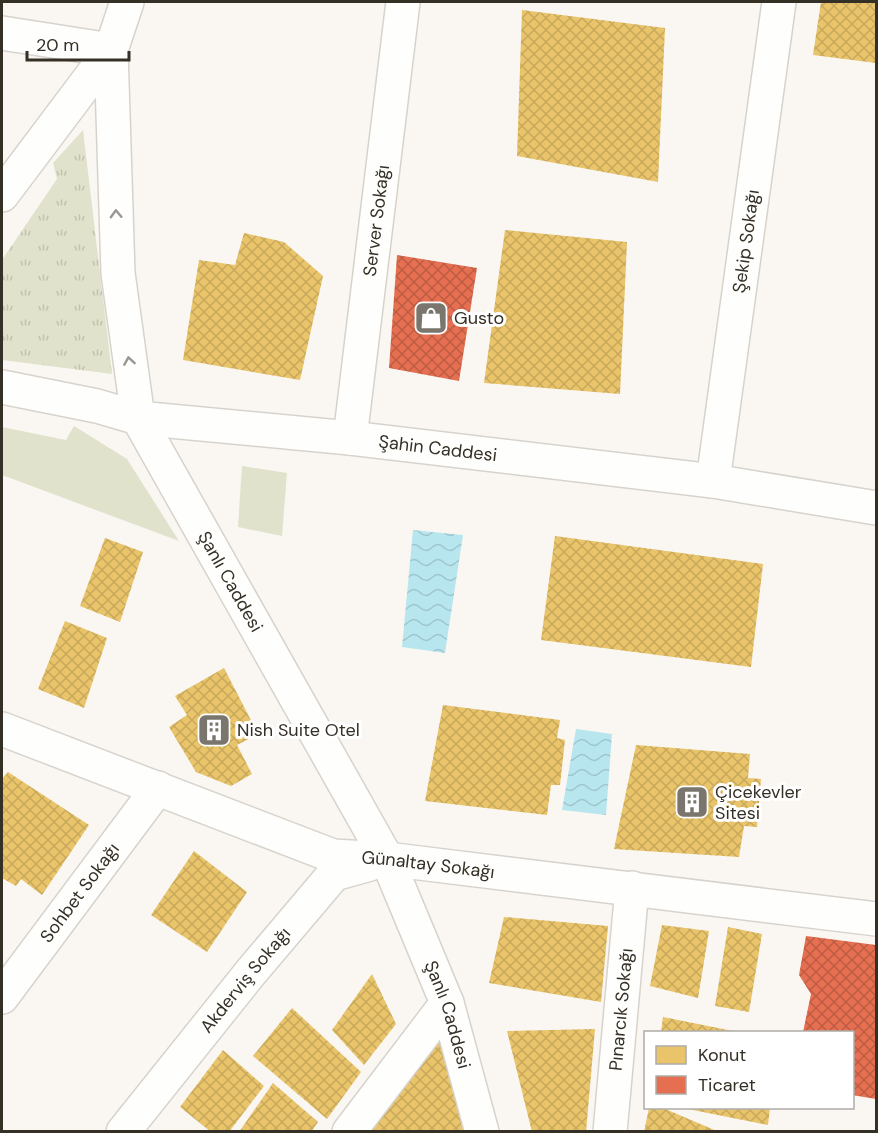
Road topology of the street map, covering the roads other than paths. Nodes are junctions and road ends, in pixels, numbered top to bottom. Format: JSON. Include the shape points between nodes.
{"nodes":[{"id":1,"x":127,"y":2,"type":"edge"},
{"id":2,"x":403,"y":2,"type":"edge"},
{"id":3,"x":779,"y":2,"type":"edge"},
{"id":4,"x":2,"y":33,"type":"edge"},
{"id":5,"x":111,"y":50,"type":"junction"},
{"id":6,"x":2,"y":195,"type":"edge"},
{"id":7,"x":2,"y":387,"type":"edge"},
{"id":8,"x":138,"y":418,"type":"junction"},
{"id":9,"x":350,"y":438,"type":"junction"},
{"id":10,"x":713,"y":481,"type":"junction"},
{"id":11,"x":876,"y":508,"type":"edge"},
{"id":12,"x":2,"y":729,"type":"edge"},
{"id":13,"x":158,"y":788,"type":"junction"},
{"id":14,"x":387,"y":859,"type":"junction"},
{"id":15,"x":632,"y":888,"type":"junction"},
{"id":16,"x":876,"y":919,"type":"edge"},
{"id":17,"x":2,"y":997,"type":"edge"},
{"id":18,"x":447,"y":1003,"type":"junction"},
{"id":19,"x":123,"y":1131,"type":"edge"},
{"id":20,"x":350,"y":1131,"type":"edge"},
{"id":21,"x":482,"y":1131,"type":"edge"},
{"id":22,"x":610,"y":1131,"type":"edge"}],
"edges":[{"from":1,"to":5,"type":"street","name":"Şanlı Caddesi"},
{"from":2,"to":9,"type":"street","name":"Server Sokağı"},
{"from":3,"to":10,"type":"street","name":"Şekip Sokağı"},
{"from":4,"to":5,"type":"street"},
{"from":5,"to":6,"type":"street"},
{"from":8,"to":5,"type":"street","name":"Şanlı Caddesi","one_way":true,"via":[[118,273]]},
{"from":7,"to":8,"type":"street","name":"Şahin Caddesi"},
{"from":8,"to":9,"type":"street","name":"Şahin Caddesi"},
{"from":8,"to":14,"type":"street","name":"Şanlı Caddesi"},
{"from":9,"to":10,"type":"street","name":"Şahin Caddesi"},
{"from":10,"to":11,"type":"street","name":"Şahin Caddesi"},
{"from":12,"to":13,"type":"street","name":"Günaltay Sokağı"},
{"from":13,"to":14,"type":"street","name":"Günaltay Sokağı","via":[[333,856]]},
{"from":13,"to":17,"type":"street","name":"Sohbet Sokağı"},
{"from":14,"to":15,"type":"street","name":"Günaltay Sokağı"},
{"from":14,"to":18,"type":"street","name":"Şanlı Caddesi"},
{"from":14,"to":19,"type":"street","name":"Akderviş Sokağı","via":[[334,874]]},
{"from":15,"to":16,"type":"street","name":"Günaltay Sokağı"},
{"from":15,"to":22,"type":"street","name":"Pınarcık Sokağı"},
{"from":18,"to":20,"type":"street"},
{"from":18,"to":21,"type":"street","name":"Şanlı Caddesi"}]}
